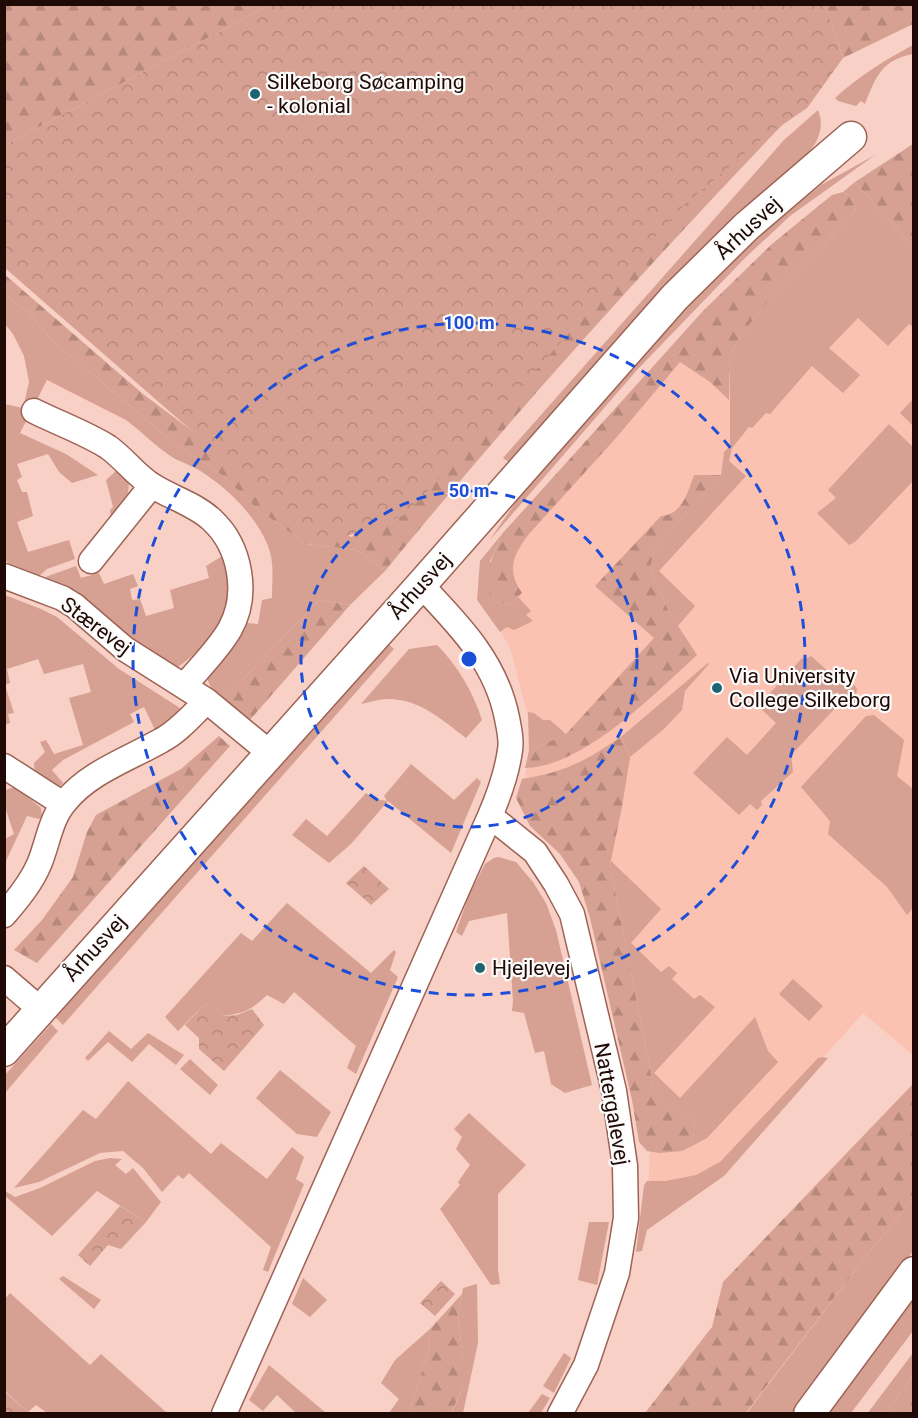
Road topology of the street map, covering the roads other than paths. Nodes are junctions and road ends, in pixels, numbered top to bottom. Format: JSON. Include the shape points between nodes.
{"nodes":[{"id":1,"x":851,"y":137,"type":"dead end"},
{"id":2,"x":34,"y":411,"type":"dead end"},
{"id":3,"x":152,"y":485,"type":"junction"},
{"id":4,"x":91,"y":561,"type":"dead end"},
{"id":5,"x":4,"y":576,"type":"edge"},
{"id":6,"x":421,"y":585,"type":"junction"},
{"id":7,"x":184,"y":686,"type":"junction"},
{"id":8,"x":207,"y":701,"type":"junction"},
{"id":9,"x":270,"y":753,"type":"junction"},
{"id":10,"x":4,"y":766,"type":"edge"},
{"id":11,"x":63,"y":804,"type":"junction"},
{"id":12,"x":490,"y":816,"type":"junction"},
{"id":13,"x":4,"y":915,"type":"edge"},
{"id":14,"x":4,"y":978,"type":"edge"},
{"id":15,"x":40,"y":1009,"type":"junction"},
{"id":16,"x":4,"y":1051,"type":"edge"},
{"id":17,"x":914,"y":1272,"type":"edge"},
{"id":18,"x":224,"y":1413,"type":"edge"},
{"id":19,"x":560,"y":1413,"type":"edge"},
{"id":20,"x":809,"y":1413,"type":"edge"}],
"edges":[{"from":1,"to":6,"type":"street","name":"Århusvej","via":[[746,227],[675,297]]},
{"from":2,"to":3,"type":"street","via":[[108,447]]},
{"from":3,"to":4,"type":"street"},
{"from":3,"to":7,"type":"street","via":[[194,506],[212,520],[227,538],[237,560],[241,583],[231,628]]},
{"from":5,"to":7,"type":"street","name":"Stærevej","via":[[62,598],[125,650]]},
{"from":6,"to":9,"type":"street","name":"Århusvej"},
{"from":6,"to":12,"type":"street","via":[[478,650],[498,683],[511,748]]},
{"from":7,"to":8,"type":"street","name":"Stærevej"},
{"from":8,"to":9,"type":"street","name":"Stærevej"},
{"from":8,"to":11,"type":"street","via":[[165,739],[78,787]]},
{"from":9,"to":15,"type":"street","name":"Århusvej"},
{"from":10,"to":11,"type":"street"},
{"from":11,"to":13,"type":"street","via":[[40,863]]},
{"from":12,"to":18,"type":"street"},
{"from":12,"to":19,"type":"street","name":"Nattergalevej","via":[[535,852],[572,914],[614,1091],[625,1166],[626,1218],[617,1273],[586,1365]]},
{"from":14,"to":15,"type":"street"},
{"from":15,"to":16,"type":"street","name":"Århusvej"},
{"from":17,"to":20,"type":"street"}]}
